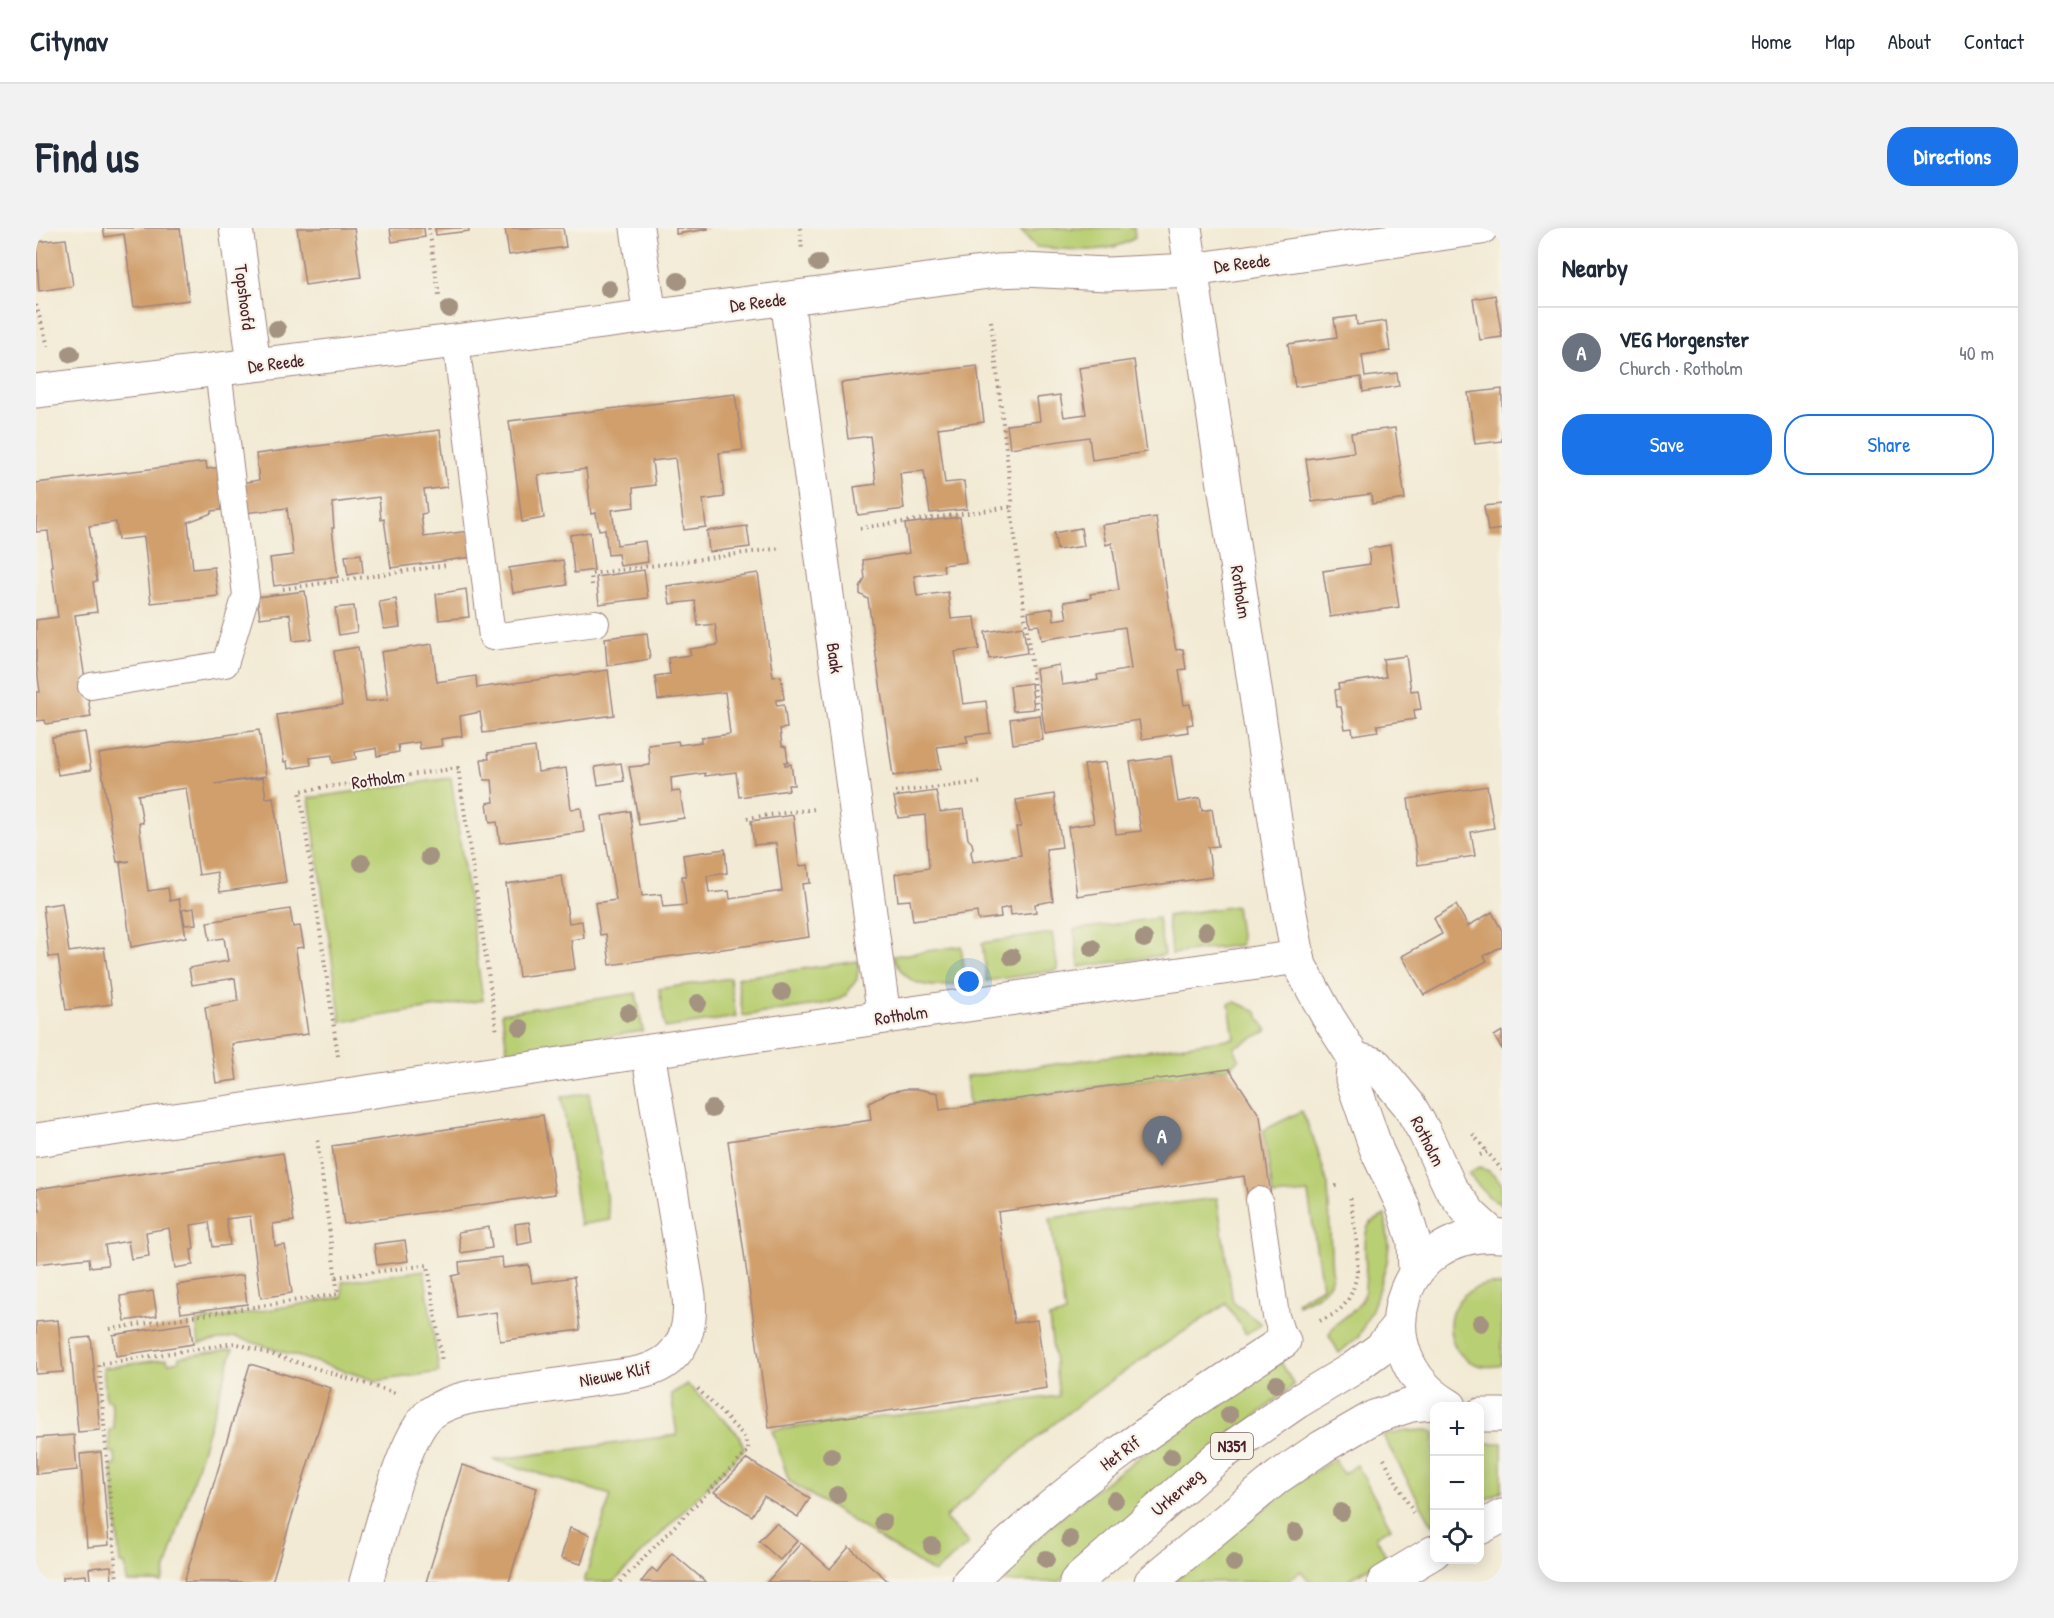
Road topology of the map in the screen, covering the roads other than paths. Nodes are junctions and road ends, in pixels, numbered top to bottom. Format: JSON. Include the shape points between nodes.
{"nodes":[{"id":1,"x":236,"y":228,"type":"edge"},
{"id":2,"x":637,"y":228,"type":"edge"},
{"id":3,"x":1185,"y":228,"type":"edge"},
{"id":4,"x":1481,"y":228,"type":"edge"},
{"id":5,"x":1192,"y":270,"type":"junction"},
{"id":6,"x":787,"y":299,"type":"junction"},
{"id":7,"x":650,"y":316,"type":"junction"},
{"id":8,"x":456,"y":341,"type":"junction"},
{"id":9,"x":252,"y":353,"type":"junction"},
{"id":10,"x":218,"y":370,"type":"junction"},
{"id":11,"x":36,"y":391,"type":"edge"},
{"id":12,"x":596,"y":623,"type":"road end"},
{"id":13,"x":91,"y":686,"type":"dead end"},
{"id":14,"x":1298,"y":957,"type":"junction"},
{"id":15,"x":884,"y":1017,"type":"junction"},
{"id":16,"x":648,"y":1052,"type":"junction"},
{"id":17,"x":1354,"y":1058,"type":"junction"},
{"id":18,"x":36,"y":1140,"type":"edge"},
{"id":19,"x":1259,"y":1200,"type":"dead end"},
{"id":20,"x":1498,"y":1235,"type":"edge"},
{"id":21,"x":1415,"y":1274,"type":"junction"},
{"id":22,"x":1399,"y":1326,"type":"junction"},
{"id":23,"x":1284,"y":1341,"type":"joint"},
{"id":24,"x":1443,"y":1402,"type":"edge"},
{"id":25,"x":1430,"y":1404,"type":"edge"},
{"id":26,"x":1484,"y":1415,"type":"edge"},
{"id":27,"x":1502,"y":1415,"type":"edge"},
{"id":28,"x":1502,"y":1516,"type":"edge"},
{"id":29,"x":1484,"y":1525,"type":"edge"},
{"id":30,"x":1430,"y":1554,"type":"edge"},
{"id":31,"x":366,"y":1582,"type":"edge"},
{"id":32,"x":969,"y":1582,"type":"edge"},
{"id":33,"x":1076,"y":1582,"type":"edge"},
{"id":34,"x":1151,"y":1582,"type":"edge"},
{"id":35,"x":1384,"y":1582,"type":"edge"}],
"edges":[{"from":1,"to":9,"type":"street","name":"Topshoofd"},
{"from":2,"to":7,"type":"street"},
{"from":3,"to":5,"type":"street","name":"Rotholm"},
{"from":4,"to":5,"type":"street","name":"De Reede"},
{"from":5,"to":6,"type":"street","name":"De Reede","via":[[1107,274],[1006,270]]},
{"from":5,"to":14,"type":"street","name":"Rotholm"},
{"from":6,"to":7,"type":"street","name":"De Reede"},
{"from":6,"to":15,"type":"street","name":"Baak"},
{"from":7,"to":8,"type":"street","name":"De Reede"},
{"from":8,"to":9,"type":"street","name":"De Reede"},
{"from":8,"to":12,"type":"lane","via":[[492,637]]},
{"from":9,"to":10,"type":"street","name":"De Reede"},
{"from":10,"to":11,"type":"street","name":"De Reede"},
{"from":10,"to":13,"type":"lane","via":[[246,595],[225,664]]},
{"from":14,"to":15,"type":"street","name":"Rotholm"},
{"from":14,"to":17,"type":"street","name":"Rotholm"},
{"from":15,"to":16,"type":"street","name":"Rotholm"},
{"from":16,"to":18,"type":"street","name":"Rotholm"},
{"from":16,"to":31,"type":"street","name":"Nieuwe Klif","via":[[690,1309],[686,1336],[668,1359],[637,1373],[481,1395],[430,1413],[412,1436]]},
{"from":17,"to":20,"type":"street","name":"Rotholm","via":[[1375,1064],[1409,1105],[1450,1187],[1471,1215]]},
{"from":17,"to":21,"type":"street","via":[[1352,1079],[1414,1242]]},
{"from":19,"to":23,"type":"lane","via":[[1276,1316]]},
{"from":20,"to":21,"type":"street","number":"N351","via":[[1470,1237],[1449,1244]]},
{"from":21,"to":22,"type":"street","number":"N351","via":[[1404,1299]]},
{"from":22,"to":24,"type":"street","number":"N351","via":[[1411,1370],[1424,1388]]},
{"from":22,"to":33,"type":"street","name":"Urkerweg","number":"N351","via":[[1381,1348],[1352,1370],[1297,1401],[1219,1456]]},
{"from":23,"to":32,"type":"street","name":"Het Rif","via":[[1118,1455]]},
{"from":25,"to":34,"type":"street","number":"N351","via":[[1411,1405],[1374,1417],[1322,1447],[1278,1477]]},
{"from":26,"to":27,"type":"street"},
{"from":28,"to":29,"type":"street"},
{"from":30,"to":35,"type":"street"}]}
